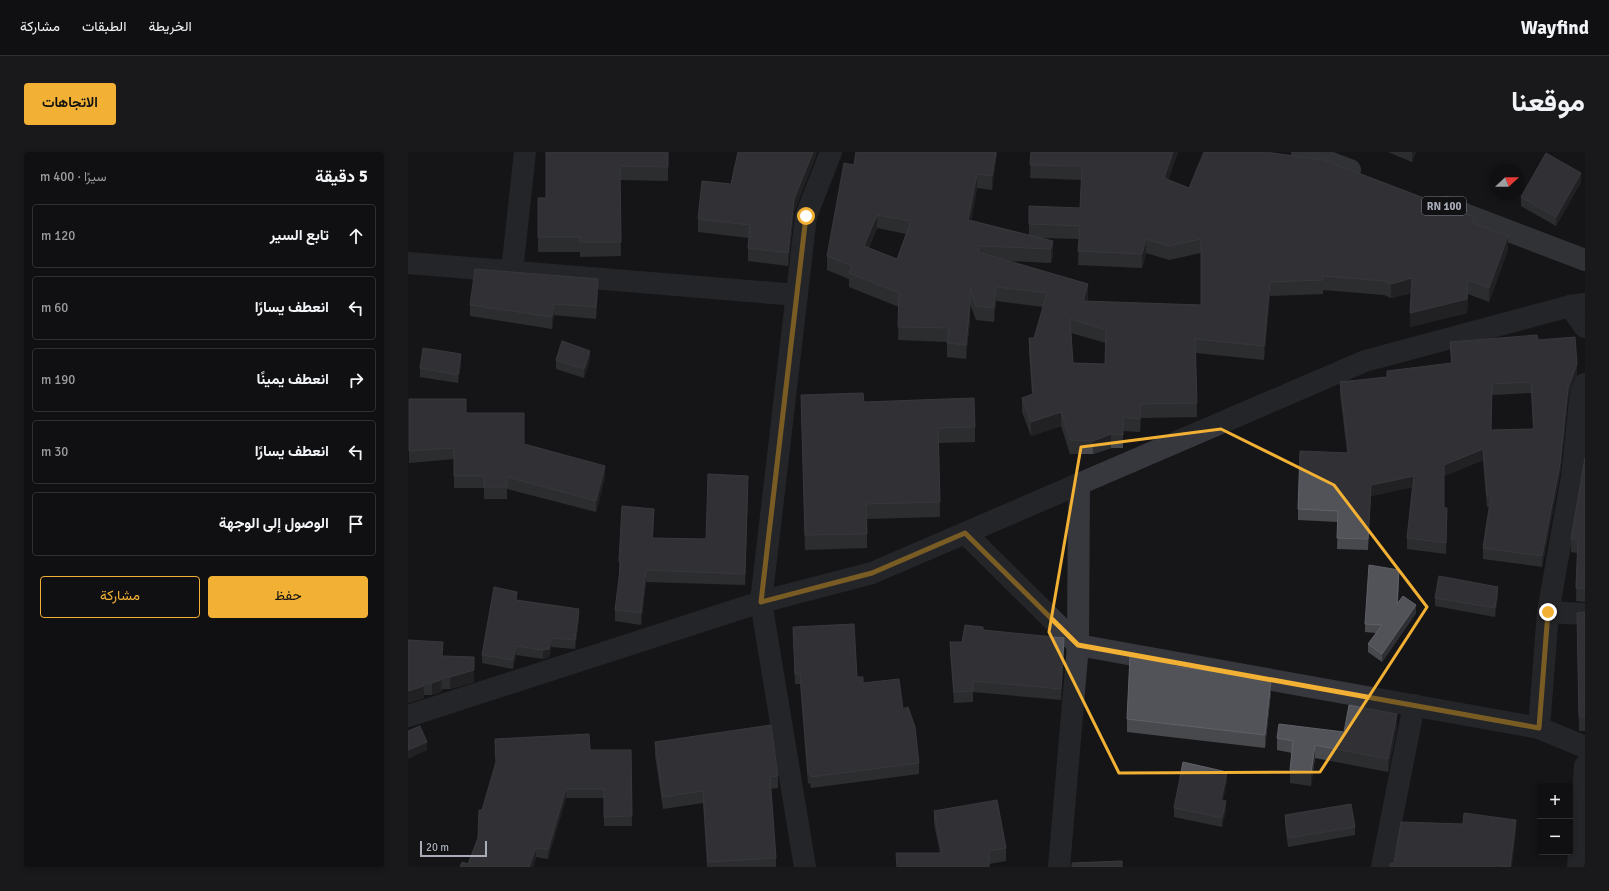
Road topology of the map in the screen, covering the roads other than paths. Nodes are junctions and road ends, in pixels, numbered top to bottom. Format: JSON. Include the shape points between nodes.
{"nodes":[{"id":1,"x":525,"y":152,"type":"edge"},
{"id":2,"x":831,"y":152,"type":"edge"},
{"id":3,"x":1302,"y":152,"type":"edge"},
{"id":4,"x":1369,"y":178,"type":"edge"},
{"id":5,"x":1429,"y":200,"type":"edge"},
{"id":6,"x":1585,"y":260,"type":"edge"},
{"id":7,"x":408,"y":262,"type":"edge"},
{"id":8,"x":512,"y":271,"type":"junction"},
{"id":9,"x":797,"y":295,"type":"junction"},
{"id":10,"x":1578,"y":305,"type":"edge"},
{"id":11,"x":1585,"y":327,"type":"edge"},
{"id":12,"x":1585,"y":384,"type":"edge"},
{"id":13,"x":1079,"y":484,"type":"junction"},
{"id":14,"x":965,"y":533,"type":"junction"},
{"id":15,"x":761,"y":602,"type":"junction"},
{"id":16,"x":1548,"y":612,"type":"junction"},
{"id":17,"x":1585,"y":614,"type":"edge"},
{"id":18,"x":1078,"y":645,"type":"junction"},
{"id":19,"x":1414,"y":705,"type":"junction"},
{"id":20,"x":408,"y":716,"type":"edge"},
{"id":21,"x":1539,"y":728,"type":"junction"},
{"id":22,"x":1585,"y":747,"type":"edge"},
{"id":23,"x":1585,"y":766,"type":"edge"},
{"id":24,"x":805,"y":867,"type":"edge"},
{"id":25,"x":1059,"y":867,"type":"edge"},
{"id":26,"x":1382,"y":867,"type":"edge"},
{"id":27,"x":1578,"y":867,"type":"edge"}],
"edges":[{"from":1,"to":8,"type":"street"},
{"from":2,"to":9,"type":"street","via":[[806,216]]},
{"from":3,"to":4,"type":"main road"},
{"from":5,"to":6,"type":"main road","number":"RN 100"},
{"from":7,"to":8,"type":"street"},
{"from":8,"to":9,"type":"street"},
{"from":9,"to":15,"type":"street"},
{"from":10,"to":11,"type":"street"},
{"from":10,"to":13,"type":"street","via":[[1365,361]]},
{"from":12,"to":16,"type":"street","via":[[1580,400],[1572,477]]},
{"from":13,"to":14,"type":"street"},
{"from":13,"to":18,"type":"street"},
{"from":14,"to":15,"type":"street","via":[[872,573]]},
{"from":14,"to":18,"type":"street"},
{"from":15,"to":20,"type":"street"},
{"from":15,"to":24,"type":"street"},
{"from":16,"to":17,"type":"street"},
{"from":16,"to":21,"type":"street"},
{"from":18,"to":19,"type":"street"},
{"from":18,"to":25,"type":"street"},
{"from":19,"to":21,"type":"street"},
{"from":19,"to":26,"type":"street"},
{"from":21,"to":22,"type":"street"},
{"from":23,"to":27,"type":"street"}]}
